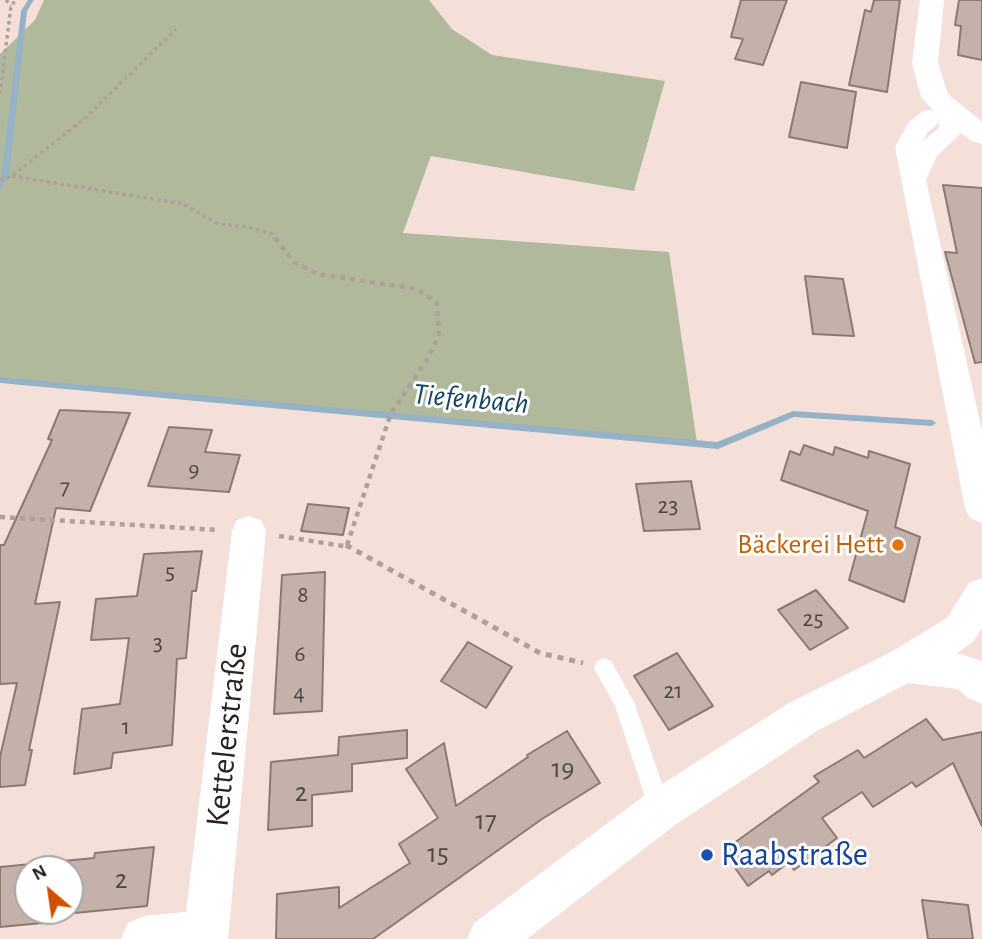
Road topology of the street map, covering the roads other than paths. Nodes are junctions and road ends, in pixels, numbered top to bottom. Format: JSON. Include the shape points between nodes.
{"nodes":[{"id":1,"x":932,"y":0,"type":"edge"},
{"id":2,"x":951,"y":114,"type":"junction"},
{"id":3,"x":982,"y":135,"type":"edge"},
{"id":4,"x":982,"y":508,"type":"edge"},
{"id":5,"x":249,"y":531,"type":"road end"},
{"id":6,"x":982,"y":594,"type":"edge"},
{"id":7,"x":905,"y":665,"type":"junction"},
{"id":8,"x":604,"y":668,"type":"road end"},
{"id":9,"x":982,"y":685,"type":"edge"},
{"id":10,"x":660,"y":810,"type":"junction"},
{"id":11,"x":205,"y":936,"type":"edge"},
{"id":12,"x":144,"y":939,"type":"edge"},
{"id":13,"x":490,"y":939,"type":"edge"}],
"edges":[{"from":1,"to":2,"type":"street","via":[[925,63],[935,97]]},
{"from":2,"to":3,"type":"street"},
{"from":2,"to":4,"type":"street","via":[[951,131],[926,152],[913,180]]},
{"from":5,"to":11,"type":"street","name":"Kettelerstraße"},
{"from":6,"to":7,"type":"street","via":[[960,630]]},
{"from":7,"to":9,"type":"street","via":[[966,672]]},
{"from":7,"to":10,"type":"street","via":[[803,717]]},
{"from":8,"to":10,"type":"lane","via":[[624,702]]},
{"from":10,"to":13,"type":"street"},
{"from":11,"to":12,"type":"street"}]}
